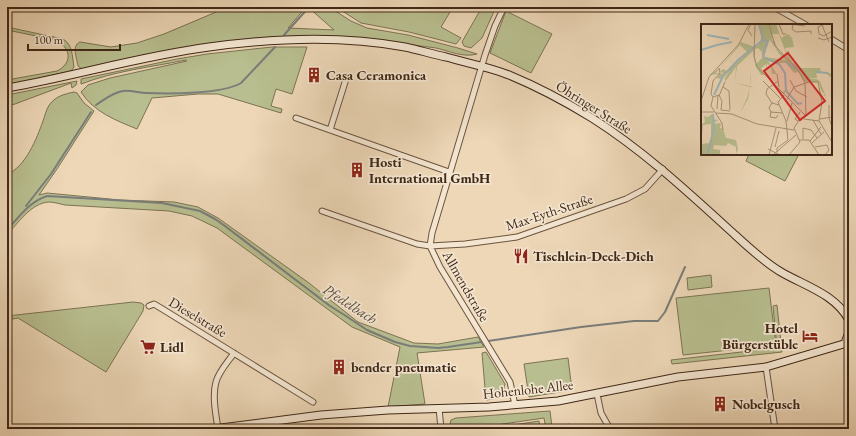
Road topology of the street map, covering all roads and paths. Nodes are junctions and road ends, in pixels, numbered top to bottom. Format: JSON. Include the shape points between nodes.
{"nodes":[{"id":1,"x":504,"y":7,"type":"edge"},
{"id":2,"x":774,"y":7,"type":"edge"},
{"id":3,"x":804,"y":24,"type":"edge"},
{"id":4,"x":832,"y":40,"type":"edge"},
{"id":5,"x":849,"y":50,"type":"edge"},
{"id":6,"x":482,"y":66,"type":"junction"},
{"id":7,"x":346,"y":79,"type":"dead end"},
{"id":8,"x":7,"y":88,"type":"edge"},
{"id":9,"x":296,"y":118,"type":"dead end"},
{"id":10,"x":330,"y":130,"type":"junction"},
{"id":11,"x":663,"y":169,"type":"junction"},
{"id":12,"x":449,"y":172,"type":"junction"},
{"id":13,"x":322,"y":211,"type":"dead end"},
{"id":14,"x":430,"y":246,"type":"junction"},
{"id":15,"x":149,"y":306,"type":"dead end"},
{"id":16,"x":849,"y":320,"type":"edge"},
{"id":17,"x":849,"y":333,"type":"edge"},
{"id":18,"x":846,"y":345,"type":"edge"},
{"id":19,"x":234,"y":353,"type":"junction"},
{"id":20,"x":766,"y":367,"type":"junction"},
{"id":21,"x":597,"y":394,"type":"junction"},
{"id":22,"x":313,"y":402,"type":"dead end"},
{"id":23,"x":515,"y":405,"type":"junction"},
{"id":24,"x":438,"y":408,"type":"junction"},
{"id":25,"x":217,"y":429,"type":"edge"},
{"id":26,"x":441,"y":429,"type":"edge"},
{"id":27,"x":610,"y":429,"type":"edge"},
{"id":28,"x":776,"y":429,"type":"edge"}],
"edges":[{"from":1,"to":6,"type":"street","name":"Allmendstraße"},
{"from":2,"to":3,"type":"street"},
{"from":4,"to":5,"type":"street"},
{"from":6,"to":8,"type":"main road","name":"Öhringer Straße","via":[[386,44],[324,39],[271,40],[206,47]]},
{"from":6,"to":11,"type":"main road","name":"Öhringer Straße","via":[[545,92],[590,117]]},
{"from":6,"to":12,"type":"street","name":"Allmendstraße"},
{"from":7,"to":10,"type":"street"},
{"from":9,"to":10,"type":"street"},
{"from":10,"to":12,"type":"street"},
{"from":11,"to":14,"type":"street","name":"Max-Eyth-Straße","via":[[645,189],[536,232],[502,240]]},
{"from":11,"to":16,"type":"main road","name":"Öhringer Straße","via":[[749,248],[779,271],[829,298],[839,306]]},
{"from":12,"to":14,"type":"street","name":"Allmendstraße"},
{"from":13,"to":14,"type":"street","name":"Max-Eyth-Straße","via":[[417,244]]},
{"from":14,"to":23,"type":"street","name":"Allmendstraße","via":[[440,267],[510,382]]},
{"from":15,"to":19,"type":"street","name":"Dieselstraße","via":[[154,304]]},
{"from":17,"to":18,"type":"main road"},
{"from":18,"to":20,"type":"main road","name":"Hohenlohe Allee"},
{"from":19,"to":22,"type":"street","name":"Dieselstraße"},
{"from":19,"to":25,"type":"street","name":"Dieselstraße","via":[[216,382]]},
{"from":20,"to":21,"type":"main road","name":"Hohenlohe Allee","via":[[678,377]]},
{"from":20,"to":28,"type":"street"},
{"from":21,"to":23,"type":"main road","name":"Hohenlohe Allee"},
{"from":21,"to":27,"type":"street","via":[[601,413]]},
{"from":23,"to":24,"type":"main road","name":"Hohenlohe Allee"},
{"from":24,"to":25,"type":"main road","name":"Hohenlohe Allee","via":[[321,415]]},
{"from":24,"to":26,"type":"street"}]}
